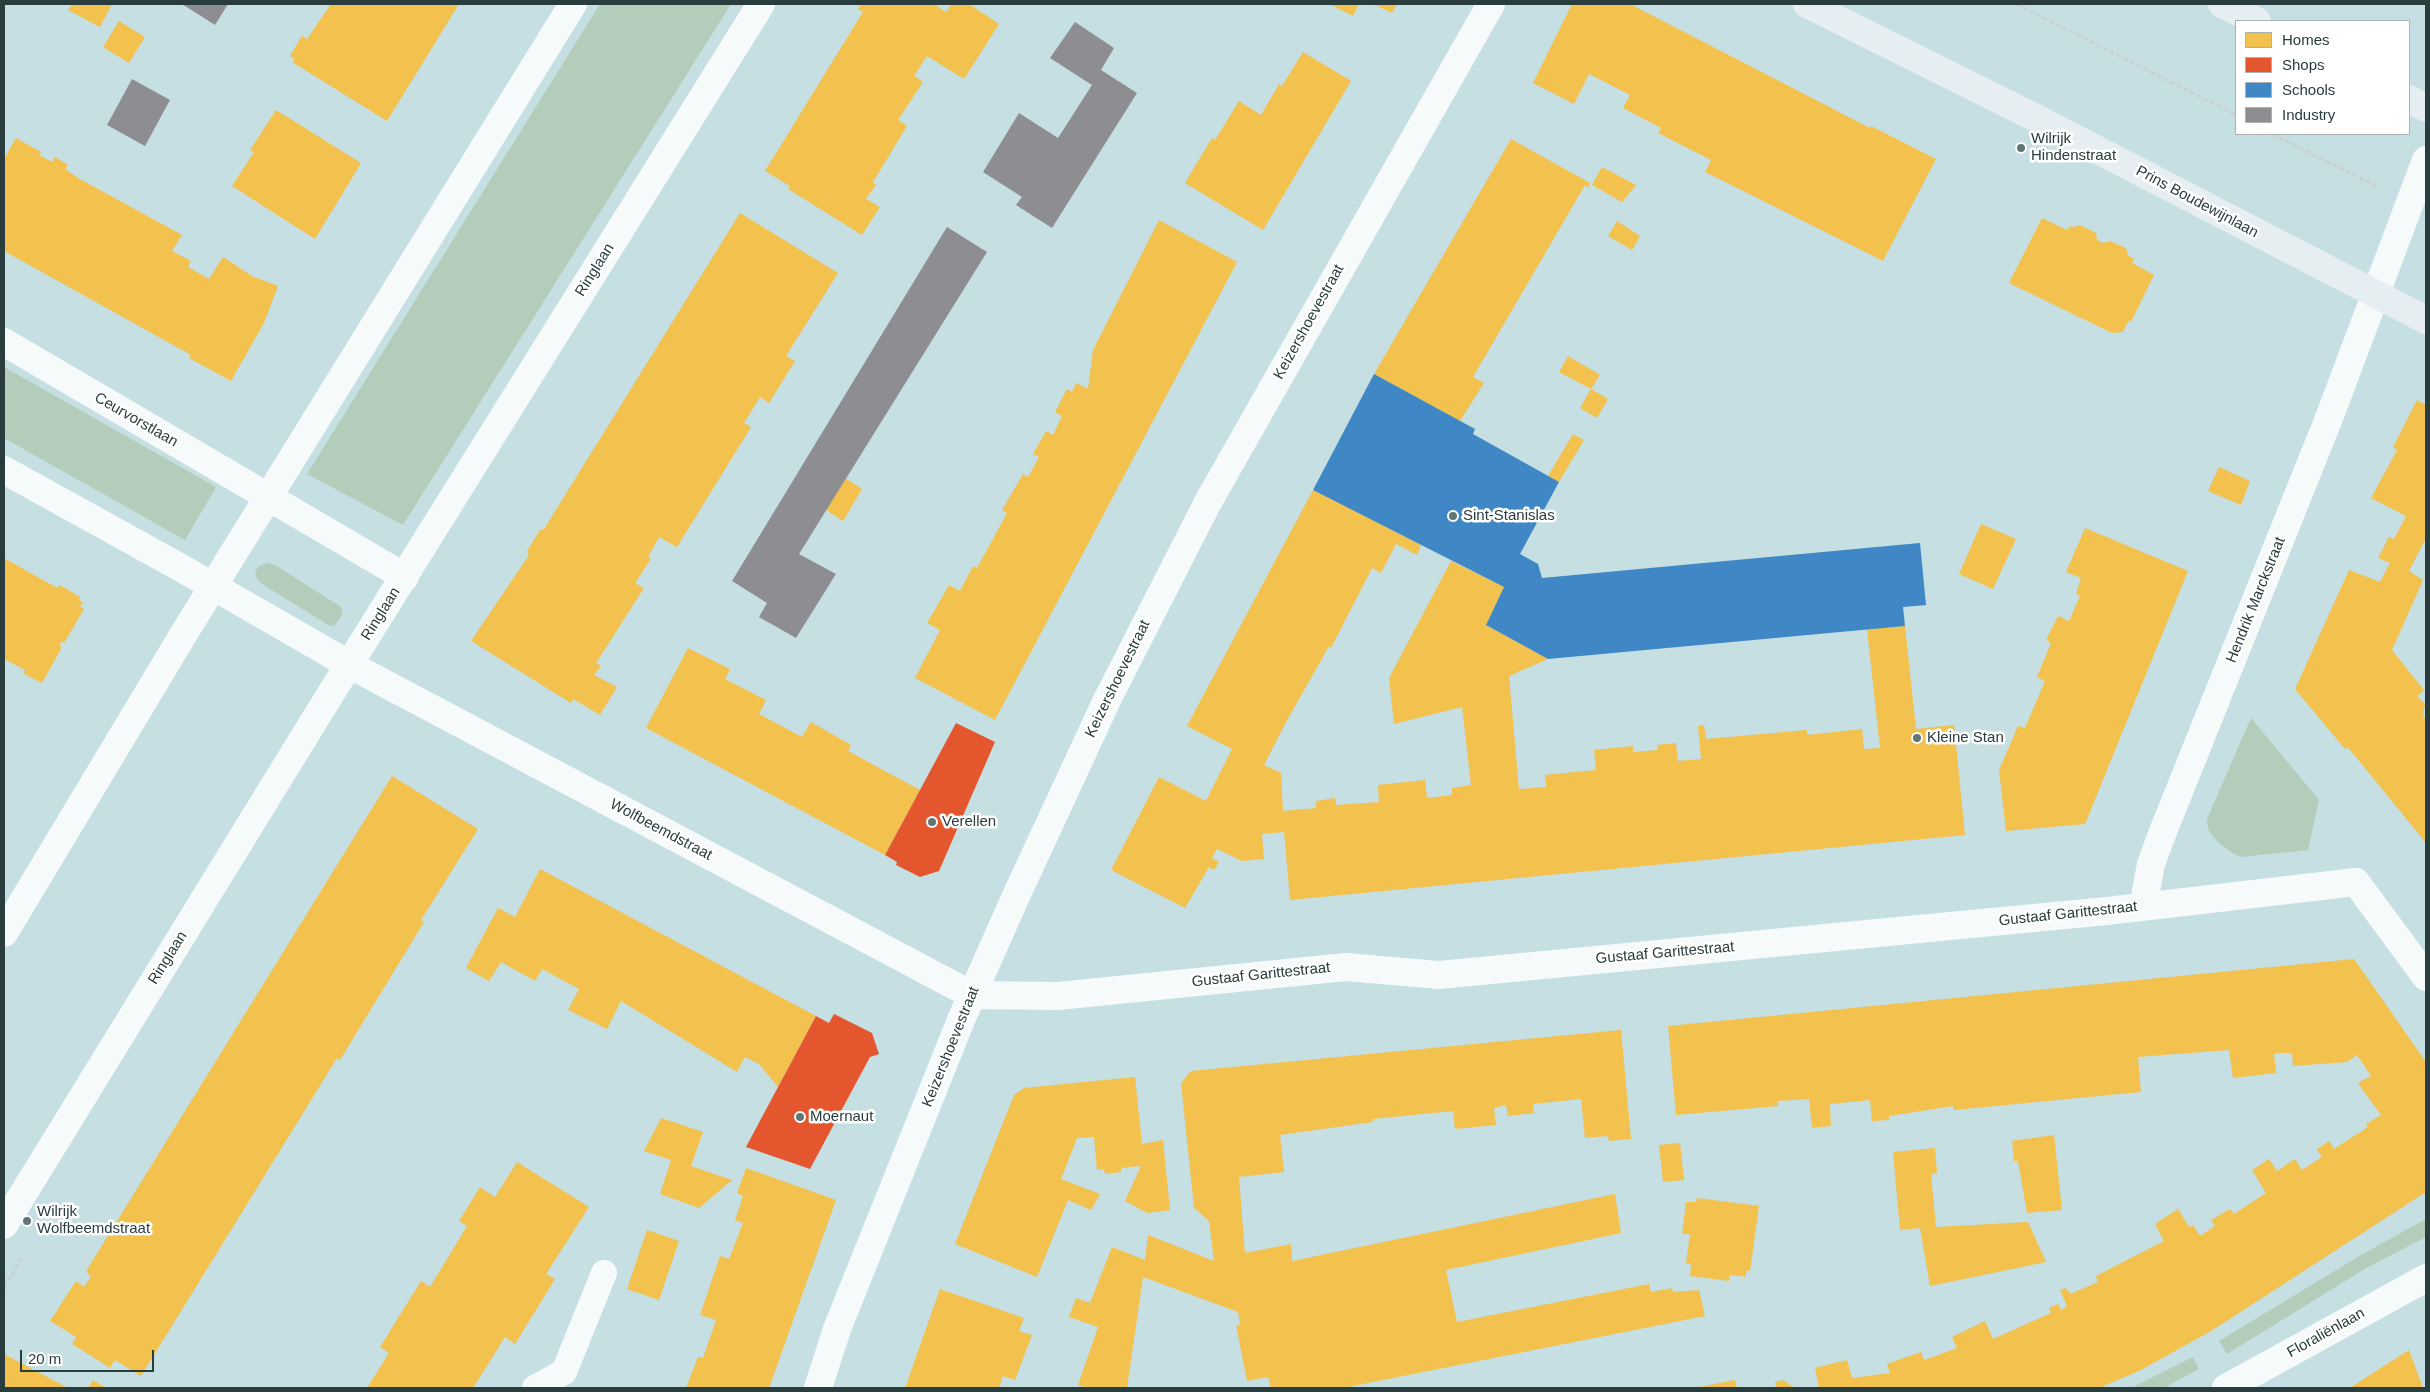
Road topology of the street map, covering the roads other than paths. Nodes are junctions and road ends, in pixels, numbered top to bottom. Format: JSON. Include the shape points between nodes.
{"nodes":[{"id":1,"x":573,"y":4,"type":"edge"},
{"id":2,"x":761,"y":4,"type":"edge"},
{"id":3,"x":1490,"y":4,"type":"edge"},
{"id":4,"x":1807,"y":4,"type":"edge"},
{"id":5,"x":2222,"y":4,"type":"edge"},
{"id":6,"x":2255,"y":20,"type":"edge"},
{"id":7,"x":2410,"y":100,"type":"edge"},
{"id":8,"x":2426,"y":108,"type":"edge"},
{"id":9,"x":2426,"y":160,"type":"edge"},
{"id":10,"x":2376,"y":295,"type":"junction"},
{"id":11,"x":2426,"y":320,"type":"edge"},
{"id":12,"x":4,"y":342,"type":"edge"},
{"id":13,"x":4,"y":470,"type":"edge"},
{"id":14,"x":268,"y":497,"type":"junction"},
{"id":15,"x":404,"y":577,"type":"junction"},
{"id":16,"x":213,"y":587,"type":"junction"},
{"id":17,"x":350,"y":665,"type":"junction"},
{"id":18,"x":2143,"y":907,"type":"junction"},
{"id":19,"x":4,"y":933,"type":"edge"},
{"id":20,"x":2426,"y":977,"type":"edge"},
{"id":21,"x":972,"y":995,"type":"junction"},
{"id":22,"x":4,"y":1225,"type":"edge"},
{"id":23,"x":604,"y":1273,"type":"dead end"},
{"id":24,"x":2426,"y":1278,"type":"edge"},
{"id":25,"x":535,"y":1388,"type":"edge"},
{"id":26,"x":818,"y":1388,"type":"edge"},
{"id":27,"x":2226,"y":1388,"type":"edge"}],
"edges":[{"from":1,"to":14,"type":"street"},
{"from":2,"to":15,"type":"street","name":"Ringlaan"},
{"from":3,"to":21,"type":"street","name":"Keizershoevestraat","via":[[1208,502],[1107,700]]},
{"from":4,"to":10,"type":"main road","name":"Prins Boudewijnlaan","via":[[2036,118]]},
{"from":5,"to":6,"type":"main road"},
{"from":7,"to":8,"type":"main road"},
{"from":9,"to":10,"type":"street","name":"Hendrik Marckstraat"},
{"from":10,"to":11,"type":"main road","name":"Prins Boudewijnlaan"},
{"from":10,"to":18,"type":"street","name":"Hendrik Marckstraat","via":[[2162,834],[2151,864]]},
{"from":12,"to":14,"type":"street","name":"Ceurvorstlaan"},
{"from":13,"to":16,"type":"street"},
{"from":14,"to":15,"type":"street","name":"Ceurvorstlaan"},
{"from":14,"to":16,"type":"street"},
{"from":15,"to":17,"type":"street","name":"Ringlaan"},
{"from":16,"to":17,"type":"street","name":"Wolfbeemdstraat"},
{"from":16,"to":19,"type":"street"},
{"from":17,"to":21,"type":"street","name":"Wolfbeemdstraat"},
{"from":17,"to":22,"type":"street","name":"Ringlaan"},
{"from":18,"to":20,"type":"street","name":"Gustaaf Garittestraat","via":[[2356,882]]},
{"from":18,"to":21,"type":"street","name":"Gustaaf Garittestraat","via":[[1438,975],[1346,967],[1058,996]]},
{"from":21,"to":26,"type":"street","name":"Keizershoevestraat","via":[[841,1319]]},
{"from":23,"to":25,"type":"lane","via":[[564,1372]]},
{"from":24,"to":27,"type":"street","name":"Floraliënlaan"}]}
